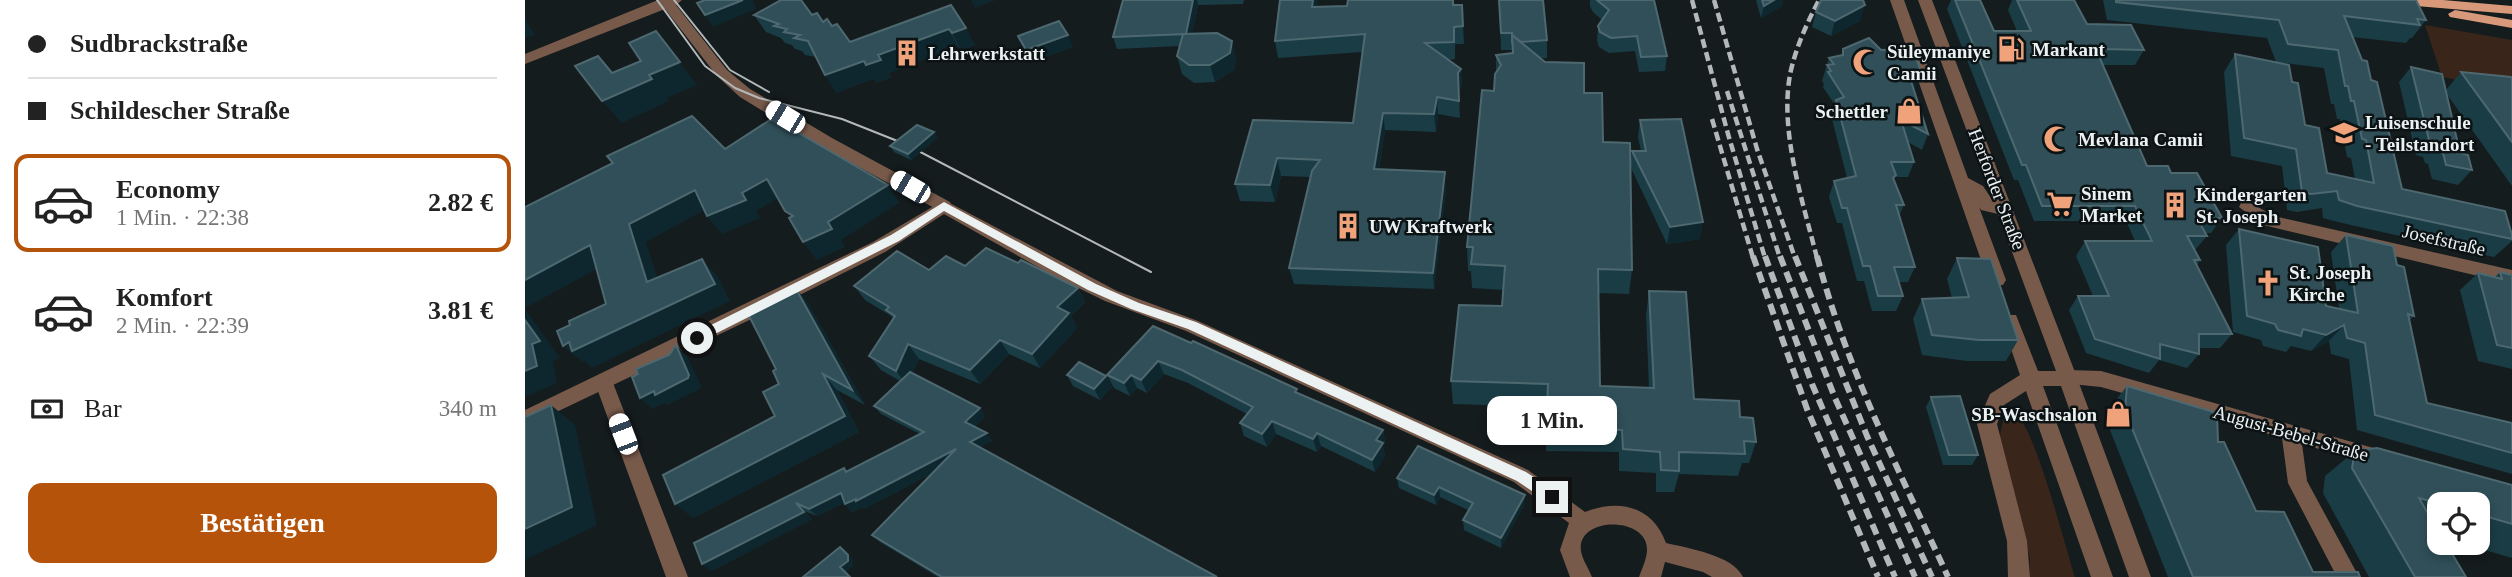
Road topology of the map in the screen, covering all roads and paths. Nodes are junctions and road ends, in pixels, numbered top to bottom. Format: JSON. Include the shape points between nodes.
{"nodes":[{"id":1,"x":1897,"y":0,"type":"edge"},
{"id":2,"x":1925,"y":0,"type":"edge"},
{"id":3,"x":2392,"y":0,"type":"edge"},
{"id":4,"x":669,"y":1,"type":"edge"},
{"id":5,"x":2425,"y":4,"type":"junction"},
{"id":6,"x":2510,"y":9,"type":"edge"},
{"id":7,"x":2512,"y":24,"type":"edge"},
{"id":8,"x":525,"y":59,"type":"edge"},
{"id":9,"x":1964,"y":181,"type":"junction"},
{"id":10,"x":944,"y":206,"type":"junction"},
{"id":11,"x":2247,"y":207,"type":"dead end"},
{"id":12,"x":2005,"y":210,"type":"junction"},
{"id":13,"x":2512,"y":277,"type":"edge"},
{"id":14,"x":2068,"y":378,"type":"junction"},
{"id":15,"x":2030,"y":379,"type":"junction"},
{"id":16,"x":604,"y":383,"type":"junction"},
{"id":17,"x":525,"y":419,"type":"edge"},
{"id":18,"x":2291,"y":433,"type":"junction"},
{"id":19,"x":2390,"y":461,"type":"edge"},
{"id":20,"x":1584,"y":523,"type":"junction"},
{"id":21,"x":1658,"y":551,"type":"junction"},
{"id":22,"x":677,"y":577,"type":"edge"},
{"id":23,"x":1581,"y":577,"type":"edge"},
{"id":24,"x":1650,"y":577,"type":"edge"},
{"id":25,"x":1732,"y":577,"type":"edge"},
{"id":26,"x":2018,"y":577,"type":"edge"},
{"id":27,"x":2102,"y":577,"type":"edge"},
{"id":28,"x":2140,"y":577,"type":"edge"},
{"id":29,"x":2348,"y":577,"type":"edge"}],
"edges":[{"from":1,"to":9,"type":"street","name":"Herforder Straße"},
{"from":2,"to":12,"type":"street","name":"Herforder Straße"},
{"from":3,"to":5,"type":"main road"},
{"from":4,"to":8,"type":"street"},
{"from":4,"to":10,"type":"street","via":[[722,73],[745,93]]},
{"from":5,"to":6,"type":"main road"},
{"from":5,"to":7,"type":"main road"},
{"from":9,"to":12,"type":"street","via":[[1987,206]]},
{"from":9,"to":15,"type":"street","name":"Herforder Straße"},
{"from":10,"to":16,"type":"street","via":[[895,238]]},
{"from":10,"to":20,"type":"street","via":[[1101,292],[1192,326],[1521,477]]},
{"from":11,"to":13,"type":"street","name":"Josefstraße","via":[[2269,221]]},
{"from":12,"to":14,"type":"street","name":"Herforder Straße"},
{"from":14,"to":15,"type":"street"},
{"from":14,"to":18,"type":"street","name":"August-Bebel-Straße","via":[[2101,379]]},
{"from":14,"to":28,"type":"street","name":"Herforder Straße"},
{"from":15,"to":26,"type":"street","via":[[1997,401],[1987,424],[2017,541]]},
{"from":15,"to":27,"type":"street","name":"Herforder Straße"},
{"from":16,"to":17,"type":"street"},
{"from":16,"to":22,"type":"street"},
{"from":18,"to":19,"type":"street","name":"August-Bebel-Straße"},
{"from":18,"to":29,"type":"street","via":[[2298,483]]},
{"from":20,"to":21,"type":"street","via":[[1604,513],[1627,515],[1646,527]]},
{"from":20,"to":23,"type":"street","via":[[1571,548]]},
{"from":21,"to":24,"type":"street"},
{"from":21,"to":25,"type":"street","via":[[1707,563]]}]}
